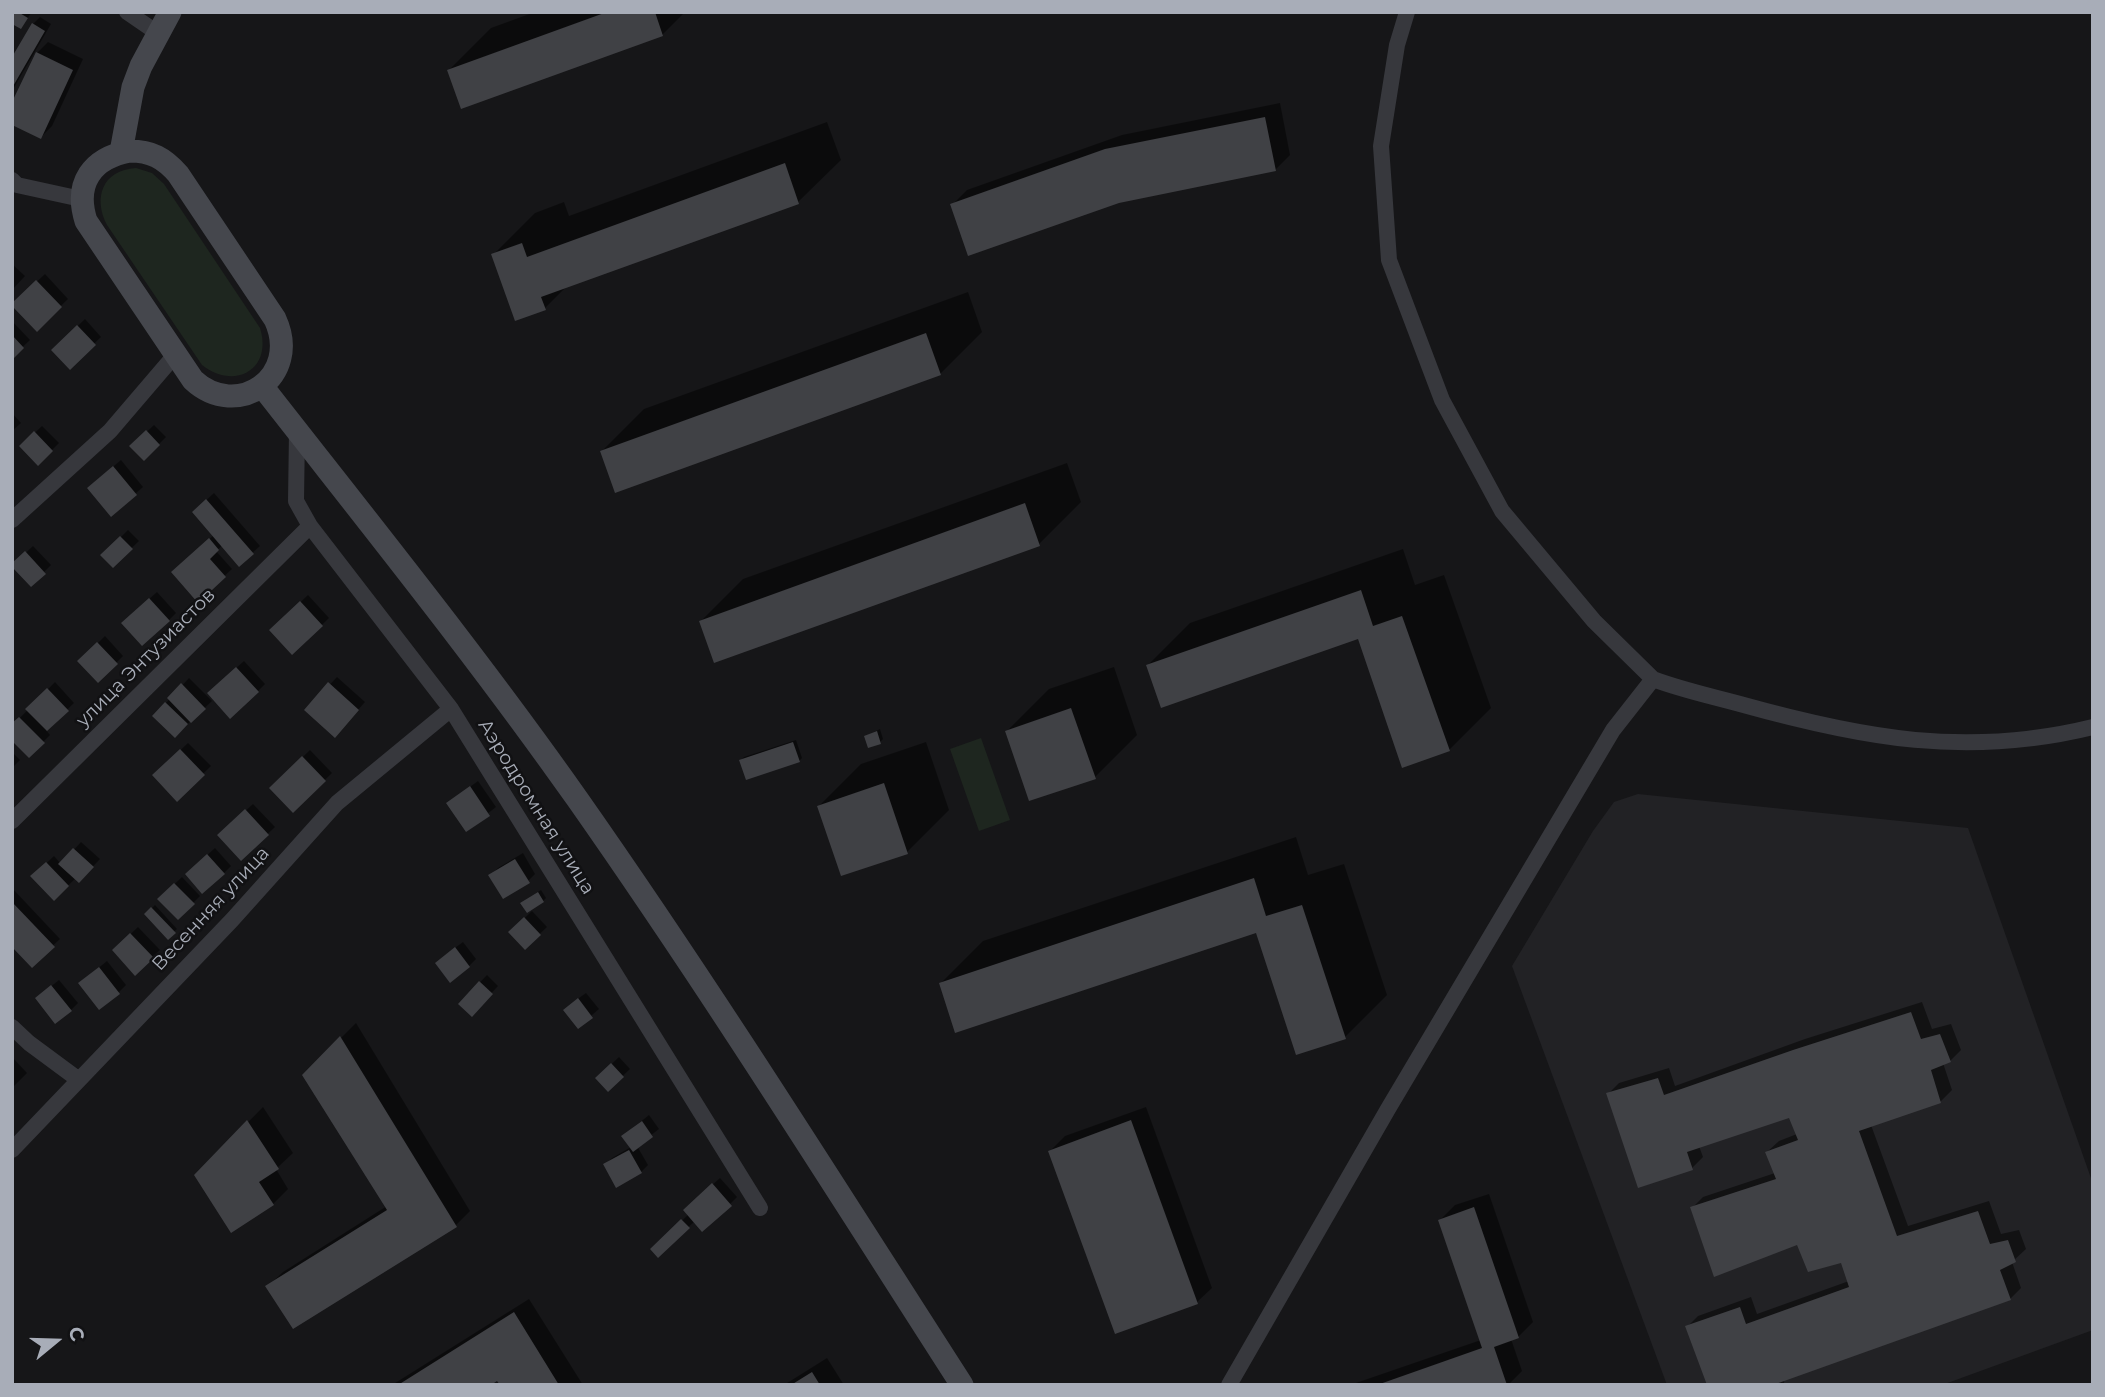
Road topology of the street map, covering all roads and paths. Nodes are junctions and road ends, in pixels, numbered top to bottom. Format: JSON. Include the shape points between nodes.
{"nodes":[{"id":1,"x":127,"y":12,"type":"edge"},
{"id":2,"x":170,"y":12,"type":"edge"},
{"id":3,"x":1407,"y":12,"type":"edge"},
{"id":4,"x":159,"y":34,"type":"junction"},
{"id":5,"x":121,"y":152,"type":"junction"},
{"id":6,"x":12,"y":180,"type":"edge"},
{"id":7,"x":81,"y":199,"type":"junction"},
{"id":8,"x":175,"y":355,"type":"junction"},
{"id":9,"x":262,"y":386,"type":"junction"},
{"id":10,"x":297,"y":431,"type":"junction"},
{"id":11,"x":12,"y":520,"type":"edge"},
{"id":12,"x":310,"y":526,"type":"junction"},
{"id":13,"x":1653,"y":679,"type":"junction"},
{"id":14,"x":451,"y":709,"type":"junction"},
{"id":15,"x":2093,"y":727,"type":"edge"},
{"id":16,"x":12,"y":821,"type":"edge"},
{"id":17,"x":12,"y":1027,"type":"edge"},
{"id":18,"x":79,"y":1080,"type":"junction"},
{"id":19,"x":12,"y":1150,"type":"edge"},
{"id":20,"x":760,"y":1208,"type":"dead end"},
{"id":21,"x":962,"y":1385,"type":"edge"},
{"id":22,"x":1228,"y":1385,"type":"edge"}],
"edges":[{"from":1,"to":4,"type":"street"},
{"from":2,"to":4,"type":"street"},
{"from":3,"to":13,"type":"street","via":[[1397,44],[1381,146],[1389,261],[1442,400],[1502,511],[1594,621]]},
{"from":4,"to":5,"type":"street","via":[[132,87]]},
{"from":5,"to":7,"type":"street","via":[[95,166]]},
{"from":5,"to":9,"type":"street","via":[[147,152],[170,165],[275,319],[282,357]]},
{"from":6,"to":7,"type":"street"},
{"from":7,"to":8,"type":"street","via":[[92,232]]},
{"from":8,"to":9,"type":"street","via":[[193,380],[207,390],[235,395]]},
{"from":8,"to":11,"type":"street","via":[[110,431]]},
{"from":9,"to":10,"type":"street"},
{"from":10,"to":12,"type":"street","name":"Аэродромная улица","via":[[296,501]]},
{"from":10,"to":21,"type":"street","via":[[487,674],[584,809],[760,1070]]},
{"from":12,"to":14,"type":"street","name":"Аэродромная улица"},
{"from":12,"to":16,"type":"street","name":"улица Энтузиастов"},
{"from":13,"to":15,"type":"street","via":[[1795,720],[1867,735],[1986,744],[2059,736]]},
{"from":13,"to":22,"type":"street","via":[[1613,730]]},
{"from":14,"to":18,"type":"street","name":"Весенняя улица","via":[[337,803]]},
{"from":14,"to":20,"type":"street","name":"Аэродромная улица"},
{"from":17,"to":18,"type":"street"},
{"from":18,"to":19,"type":"street","name":"Весенняя улица"}]}
